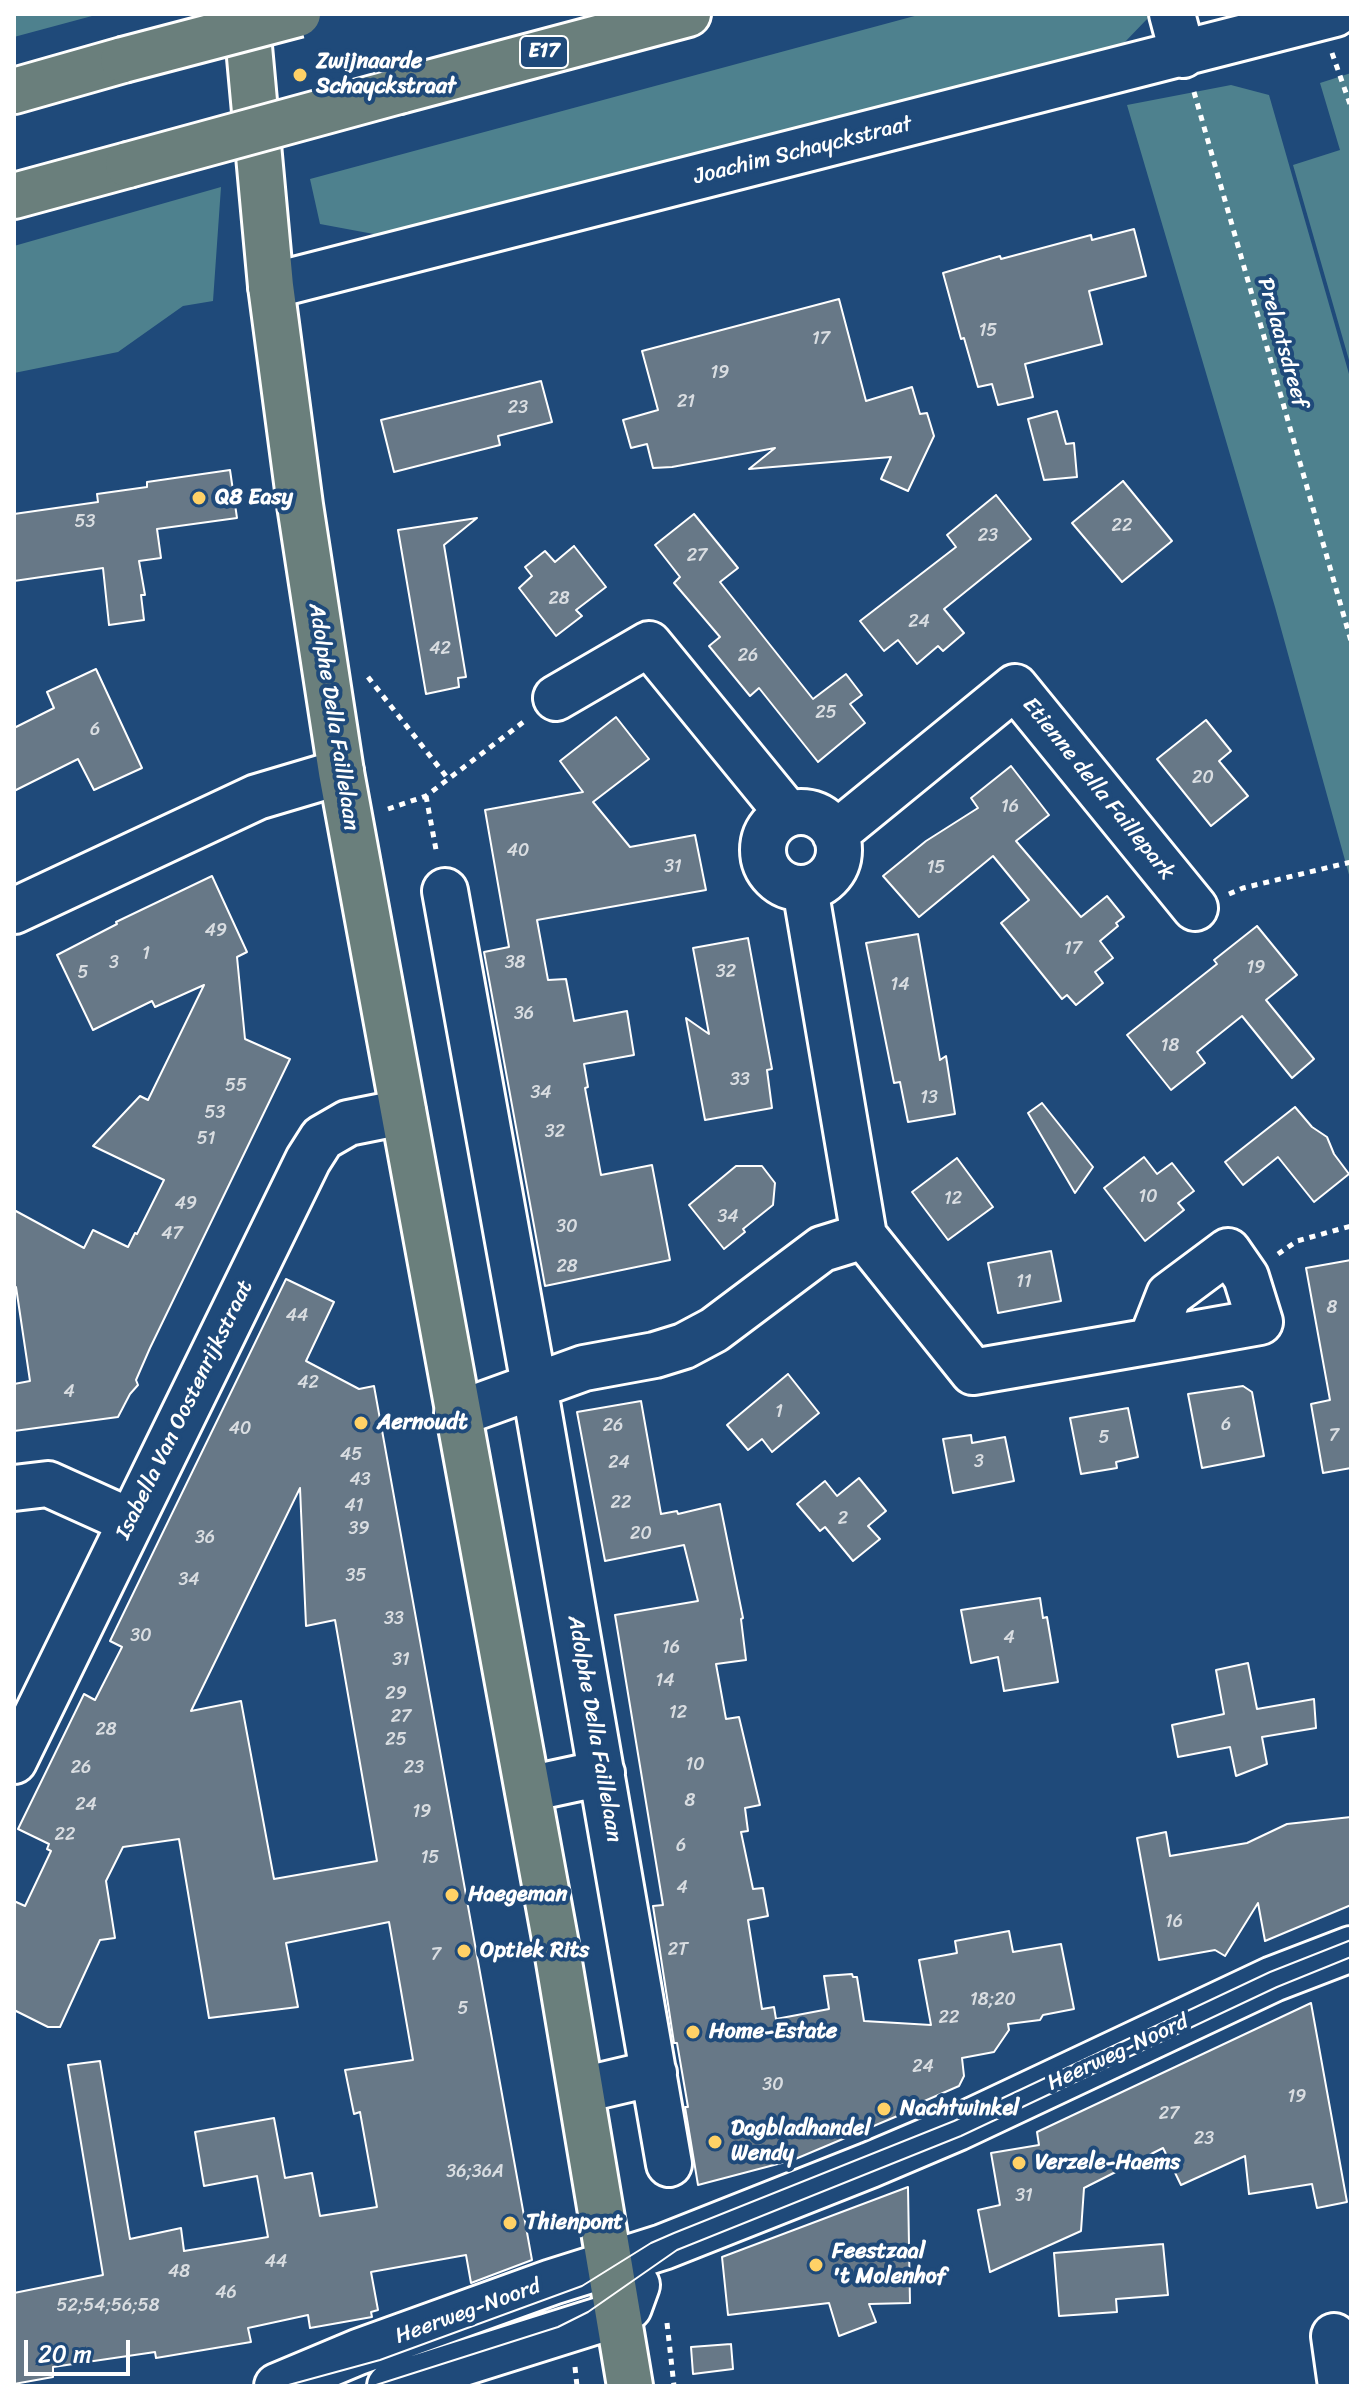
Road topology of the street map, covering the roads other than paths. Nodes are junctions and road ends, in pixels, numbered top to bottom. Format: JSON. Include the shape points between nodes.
{"nodes":[{"id":1,"x":246,"y":14,"type":"edge"},
{"id":2,"x":298,"y":14,"type":"edge"},
{"id":3,"x":688,"y":14,"type":"edge"},
{"id":4,"x":1328,"y":16,"type":"edge"},
{"id":5,"x":1178,"y":34,"type":"edge"},
{"id":6,"x":14,"y":91,"type":"edge"},
{"id":7,"x":14,"y":196,"type":"edge"},
{"id":8,"x":271,"y":286,"type":"junction"},
{"id":9,"x":556,"y":698,"type":"road end"},
{"id":10,"x":341,"y":772,"type":"junction"},
{"id":11,"x":788,"y":814,"type":"junction"},
{"id":12,"x":835,"y":834,"type":"junction"},
{"id":13,"x":805,"y":888,"type":"junction"},
{"id":14,"x":445,"y":891,"type":"road end"},
{"id":15,"x":1195,"y":908,"type":"road end"},
{"id":16,"x":14,"y":911,"type":"edge"},
{"id":17,"x":403,"y":1112,"type":"junction"},
{"id":18,"x":864,"y":1236,"type":"junction"},
{"id":19,"x":1246,"y":1277,"type":"road end"},
{"id":20,"x":534,"y":1385,"type":"junction"},
{"id":21,"x":457,"y":1414,"type":"junction"},
{"id":22,"x":14,"y":1488,"type":"edge"},
{"id":23,"x":130,"y":1521,"type":"junction"},
{"id":24,"x":14,"y":1761,"type":"edge"},
{"id":25,"x":602,"y":1773,"type":"junction"},
{"id":26,"x":528,"y":1789,"type":"junction"},
{"id":27,"x":1351,"y":1949,"type":"edge"},
{"id":28,"x":654,"y":2073,"type":"junction"},
{"id":29,"x":582,"y":2090,"type":"junction"},
{"id":30,"x":669,"y":2164,"type":"dead end"},
{"id":31,"x":663,"y":2247,"type":"junction"},
{"id":32,"x":609,"y":2264,"type":"junction"},
{"id":33,"x":619,"y":2314,"type":"junction"},
{"id":34,"x":1334,"y":2336,"type":"dead end"},
{"id":35,"x":277,"y":2386,"type":"edge"},
{"id":36,"x":390,"y":2386,"type":"edge"},
{"id":37,"x":630,"y":2386,"type":"edge"},
{"id":38,"x":1341,"y":2386,"type":"edge"}],
"edges":[{"from":1,"to":8,"type":"main road","name":"Adolphe Della Faillelaan"},
{"from":2,"to":6,"type":"main road","bridge":true},
{"from":3,"to":7,"type":"main road","number":"E17","bridge":true},
{"from":4,"to":5,"type":"street","name":"Joachim Schayckstraat"},
{"from":5,"to":8,"type":"street","name":"Joachim Schayckstraat"},
{"from":8,"to":10,"type":"main road","name":"Adolphe Della Faillelaan"},
{"from":9,"to":11,"type":"street","via":[[649,644]]},
{"from":10,"to":16,"type":"street","via":[[257,797]]},
{"from":10,"to":17,"type":"main road","name":"Adolphe Della Faillelaan"},
{"from":11,"to":12,"type":"street","via":[[822,818]]},
{"from":11,"to":13,"type":"street","via":[[768,831],[763,854],[778,882]]},
{"from":12,"to":13,"type":"street","via":[[836,866],[817,885]]},
{"from":12,"to":15,"type":"street","name":"Etienne della Faillepark","via":[[1015,687]]},
{"from":13,"to":18,"type":"street"},
{"from":14,"to":20,"type":"street","name":"Adolphe Della Faillelaan"},
{"from":17,"to":21,"type":"main road","name":"Adolphe Della Faillelaan"},
{"from":17,"to":23,"type":"street","name":"Isabella Van Oostenrijkstraat","via":[[348,1123],[322,1138]]},
{"from":18,"to":19,"type":"street","via":[[973,1372],[1260,1322]]},
{"from":18,"to":20,"type":"street","via":[[822,1249],[714,1330],[684,1346]]},
{"from":20,"to":21,"type":"street"},
{"from":20,"to":25,"type":"street","name":"Adolphe Della Faillelaan"},
{"from":21,"to":26,"type":"main road","name":"Adolphe Della Faillelaan"},
{"from":22,"to":23,"type":"street","via":[[48,1484]]},
{"from":23,"to":24,"type":"street","name":"Isabella Van Oostenrijkstraat"},
{"from":25,"to":26,"type":"street"},
{"from":25,"to":28,"type":"street","name":"Adolphe Della Faillelaan"},
{"from":26,"to":29,"type":"main road","name":"Adolphe Della Faillelaan"},
{"from":27,"to":31,"type":"street","name":"Heerweg-Noord","via":[[1273,1979],[957,2128]]},
{"from":28,"to":29,"type":"street"},
{"from":28,"to":30,"type":"street","name":"Adolphe Della Faillelaan"},
{"from":29,"to":32,"type":"main road","name":"Adolphe Della Faillelaan"},
{"from":31,"to":32,"type":"street","name":"Heerweg-Noord"},
{"from":31,"to":33,"type":"street","via":[[641,2273],[629,2307]]},
{"from":32,"to":33,"type":"main road","name":"Adolphe Della Faillelaan"},
{"from":32,"to":35,"type":"street","name":"Heerweg-Noord"},
{"from":33,"to":36,"type":"street","name":"Heerweg-Noord"},
{"from":33,"to":37,"type":"main road","name":"Adolphe Della Faillelaan"},
{"from":34,"to":38,"type":"street"}]}
